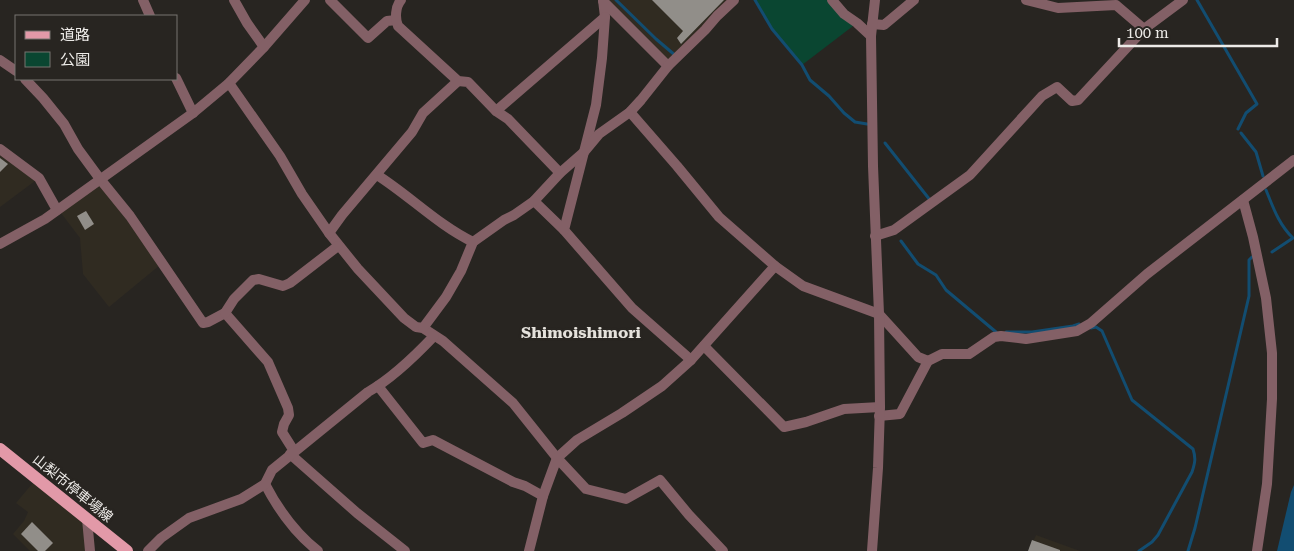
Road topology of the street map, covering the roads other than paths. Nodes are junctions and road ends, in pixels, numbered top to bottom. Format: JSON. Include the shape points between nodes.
{"nodes":[{"id":1,"x":143,"y":0,"type":"edge"},
{"id":2,"x":234,"y":0,"type":"edge"},
{"id":3,"x":305,"y":0,"type":"edge"},
{"id":4,"x":330,"y":0,"type":"edge"},
{"id":5,"x":400,"y":0,"type":"edge"},
{"id":6,"x":603,"y":0,"type":"edge"},
{"id":7,"x":734,"y":0,"type":"edge"},
{"id":8,"x":832,"y":0,"type":"edge"},
{"id":9,"x":874,"y":0,"type":"edge"},
{"id":10,"x":914,"y":0,"type":"edge"},
{"id":11,"x":1026,"y":0,"type":"edge"},
{"id":12,"x":1183,"y":0,"type":"edge"},
{"id":13,"x":150,"y":15,"type":"edge"},
{"id":14,"x":605,"y":16,"type":"junction"},
{"id":15,"x":396,"y":20,"type":"junction"},
{"id":16,"x":872,"y":24,"type":"junction"},
{"id":17,"x":1144,"y":29,"type":"junction"},
{"id":18,"x":871,"y":36,"type":"junction"},
{"id":19,"x":264,"y":47,"type":"junction"},
{"id":20,"x":0,"y":60,"type":"edge"},
{"id":21,"x":668,"y":66,"type":"junction"},
{"id":22,"x":15,"y":70,"type":"edge"},
{"id":23,"x":26,"y":80,"type":"edge"},
{"id":24,"x":177,"y":80,"type":"edge"},
{"id":25,"x":458,"y":81,"type":"junction"},
{"id":26,"x":229,"y":83,"type":"junction"},
{"id":27,"x":496,"y":111,"type":"junction"},
{"id":28,"x":630,"y":112,"type":"junction"},
{"id":29,"x":193,"y":113,"type":"junction"},
{"id":30,"x":0,"y":149,"type":"edge"},
{"id":31,"x":584,"y":152,"type":"junction"},
{"id":32,"x":1294,"y":160,"type":"edge"},
{"id":33,"x":560,"y":174,"type":"junction"},
{"id":34,"x":377,"y":175,"type":"junction"},
{"id":35,"x":100,"y":179,"type":"junction"},
{"id":36,"x":1243,"y":200,"type":"junction"},
{"id":37,"x":534,"y":201,"type":"junction"},
{"id":38,"x":57,"y":210,"type":"junction"},
{"id":39,"x":564,"y":230,"type":"junction"},
{"id":40,"x":329,"y":233,"type":"junction"},
{"id":41,"x":875,"y":236,"type":"junction"},
{"id":42,"x":473,"y":242,"type":"junction"},
{"id":43,"x":0,"y":244,"type":"edge"},
{"id":44,"x":338,"y":246,"type":"junction"},
{"id":45,"x":775,"y":266,"type":"junction"},
{"id":46,"x":225,"y":313,"type":"junction"},
{"id":47,"x":879,"y":314,"type":"junction"},
{"id":48,"x":422,"y":328,"type":"junction"},
{"id":49,"x":434,"y":336,"type":"junction"},
{"id":50,"x":704,"y":346,"type":"junction"},
{"id":51,"x":691,"y":360,"type":"junction"},
{"id":52,"x":928,"y":361,"type":"junction"},
{"id":53,"x":378,"y":386,"type":"junction"},
{"id":54,"x":880,"y":412,"type":"junction"},
{"id":55,"x":0,"y":449,"type":"edge"},
{"id":56,"x":292,"y":453,"type":"junction"},
{"id":57,"x":558,"y":458,"type":"junction"},
{"id":58,"x":265,"y":484,"type":"junction"},
{"id":59,"x":543,"y":496,"type":"junction"},
{"id":60,"x":87,"y":519,"type":"junction"},
{"id":61,"x":90,"y":551,"type":"edge"},
{"id":62,"x":128,"y":551,"type":"edge"},
{"id":63,"x":148,"y":551,"type":"edge"},
{"id":64,"x":318,"y":551,"type":"edge"},
{"id":65,"x":406,"y":551,"type":"edge"},
{"id":66,"x":529,"y":551,"type":"edge"},
{"id":67,"x":723,"y":551,"type":"edge"},
{"id":68,"x":872,"y":551,"type":"edge"},
{"id":69,"x":1257,"y":551,"type":"edge"}],
"edges":[{"from":1,"to":13,"type":"street"},
{"from":2,"to":19,"type":"street"},
{"from":3,"to":19,"type":"street"},
{"from":4,"to":15,"type":"street","via":[[368,38],[388,21]]},
{"from":5,"to":15,"type":"street"},
{"from":6,"to":14,"type":"street"},
{"from":6,"to":21,"type":"street"},
{"from":7,"to":21,"type":"street"},
{"from":8,"to":18,"type":"street"},
{"from":9,"to":16,"type":"street"},
{"from":10,"to":16,"type":"street","via":[[884,25]]},
{"from":11,"to":17,"type":"street","via":[[1058,8],[1116,5]]},
{"from":12,"to":17,"type":"street"},
{"from":14,"to":27,"type":"street"},
{"from":14,"to":31,"type":"street","via":[[596,105]]},
{"from":15,"to":25,"type":"street","via":[[398,26]]},
{"from":16,"to":18,"type":"street"},
{"from":17,"to":41,"type":"street","via":[[1078,100],[1072,101],[1057,87],[1042,96],[970,175],[894,230]]},
{"from":18,"to":41,"type":"street"},
{"from":19,"to":26,"type":"street"},
{"from":20,"to":22,"type":"street"},
{"from":21,"to":28,"type":"street"},
{"from":23,"to":35,"type":"street","via":[[64,124]]},
{"from":24,"to":29,"type":"street"},
{"from":25,"to":27,"type":"street","via":[[468,82]]},
{"from":25,"to":34,"type":"street","via":[[422,112],[412,132]]},
{"from":26,"to":29,"type":"street"},
{"from":26,"to":40,"type":"street"},
{"from":27,"to":33,"type":"street","via":[[508,119]]},
{"from":28,"to":31,"type":"street","via":[[599,134]]},
{"from":28,"to":45,"type":"street","via":[[719,217]]},
{"from":29,"to":35,"type":"street"},
{"from":30,"to":38,"type":"street","via":[[39,178]]},
{"from":31,"to":33,"type":"street"},
{"from":31,"to":39,"type":"street"},
{"from":32,"to":36,"type":"street"},
{"from":33,"to":37,"type":"street"},
{"from":34,"to":40,"type":"street"},
{"from":34,"to":42,"type":"street","via":[[460,236]]},
{"from":35,"to":38,"type":"street"},
{"from":35,"to":46,"type":"street","via":[[130,216],[203,323]]},
{"from":36,"to":52,"type":"street","via":[[1077,331],[1026,339],[994,337],[969,354],[942,354]]},
{"from":36,"to":69,"type":"street","via":[[1266,298],[1272,353],[1267,484]]},
{"from":37,"to":39,"type":"street"},
{"from":37,"to":42,"type":"street"},
{"from":38,"to":43,"type":"street"},
{"from":39,"to":51,"type":"street","via":[[632,308]]},
{"from":40,"to":44,"type":"street"},
{"from":41,"to":47,"type":"street"},
{"from":42,"to":48,"type":"street","via":[[446,297]]},
{"from":44,"to":46,"type":"street","via":[[283,286],[253,280]]},
{"from":44,"to":48,"type":"street","via":[[404,318]]},
{"from":45,"to":47,"type":"street","via":[[803,286]]},
{"from":45,"to":50,"type":"street"},
{"from":46,"to":56,"type":"street","via":[[268,362],[288,408],[289,415],[282,432]]},
{"from":47,"to":52,"type":"street","via":[[918,357]]},
{"from":47,"to":54,"type":"street"},
{"from":48,"to":49,"type":"street"},
{"from":49,"to":53,"type":"street"},
{"from":49,"to":57,"type":"street","via":[[443,340],[513,403]]},
{"from":50,"to":51,"type":"street"},
{"from":50,"to":54,"type":"street","via":[[784,427],[844,408]]},
{"from":51,"to":57,"type":"street","via":[[662,386],[577,440]]},
{"from":52,"to":54,"type":"street","via":[[900,414]]},
{"from":53,"to":56,"type":"street"},
{"from":53,"to":59,"type":"street","via":[[423,443],[433,440]]},
{"from":54,"to":68,"type":"street"},
{"from":55,"to":60,"type":"main road","name":"山梨市停車場線"},
{"from":56,"to":58,"type":"street","via":[[272,470]]},
{"from":56,"to":65,"type":"street","via":[[357,513]]},
{"from":57,"to":59,"type":"street"},
{"from":57,"to":67,"type":"street","via":[[586,489],[626,499],[660,480]]},
{"from":58,"to":63,"type":"street","via":[[241,499],[189,518]]},
{"from":58,"to":64,"type":"street","via":[[278,508]]},
{"from":59,"to":66,"type":"street"},
{"from":60,"to":61,"type":"street"},
{"from":60,"to":62,"type":"main road","name":"山梨市停車場線"}]}
